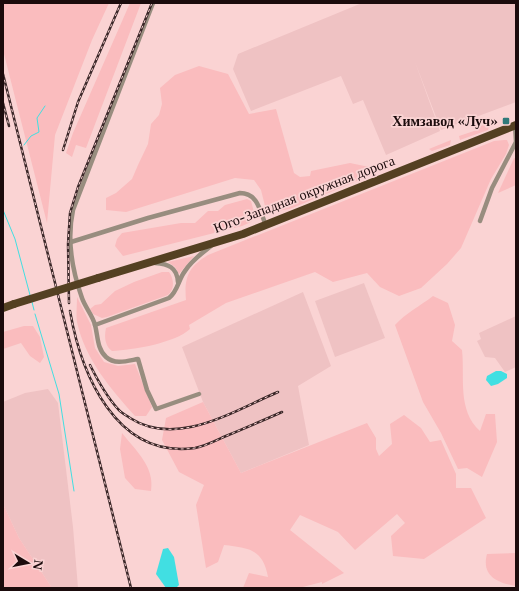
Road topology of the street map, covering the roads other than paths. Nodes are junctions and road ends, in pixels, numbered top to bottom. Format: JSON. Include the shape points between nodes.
{"nodes":[{"id":1,"x":153,"y":3,"type":"edge"},
{"id":2,"x":516,"y":125,"type":"edge"},
{"id":3,"x":516,"y":141,"type":"edge"},
{"id":4,"x":480,"y":221,"type":"dead end"},
{"id":5,"x":266,"y":226,"type":"junction"},
{"id":6,"x":71,"y":242,"type":"junction"},
{"id":7,"x":216,"y":243,"type":"junction"},
{"id":8,"x":149,"y":262,"type":"junction"},
{"id":9,"x":178,"y":283,"type":"junction"},
{"id":10,"x":3,"y":308,"type":"edge"},
{"id":11,"x":95,"y":325,"type":"junction"},
{"id":12,"x":198,"y":394,"type":"dead end"}],
"edges":[{"from":1,"to":6,"type":"street","via":[[77,199],[71,221]]},
{"from":2,"to":3,"type":"street"},
{"from":2,"to":5,"type":"highway","name":"Юго-Западная окружная дорога"},
{"from":3,"to":4,"type":"street","via":[[492,188]]},
{"from":5,"to":6,"type":"street","via":[[254,197],[240,193]]},
{"from":5,"to":7,"type":"highway","name":"Юго-Западная окружная дорога"},
{"from":6,"to":11,"type":"street","via":[[82,299]]},
{"from":7,"to":8,"type":"highway","name":"Юго-Западная окружная дорога"},
{"from":7,"to":9,"type":"street","via":[[192,261]]},
{"from":8,"to":9,"type":"street","via":[[172,267],[178,276]]},
{"from":8,"to":10,"type":"highway","name":"Юго-Западная окружная дорога","bridge":true},
{"from":9,"to":11,"type":"street","via":[[175,292],[169,298]]},
{"from":11,"to":12,"type":"street","via":[[99,346],[106,357],[118,362],[138,358],[147,390],[156,409]]}]}
